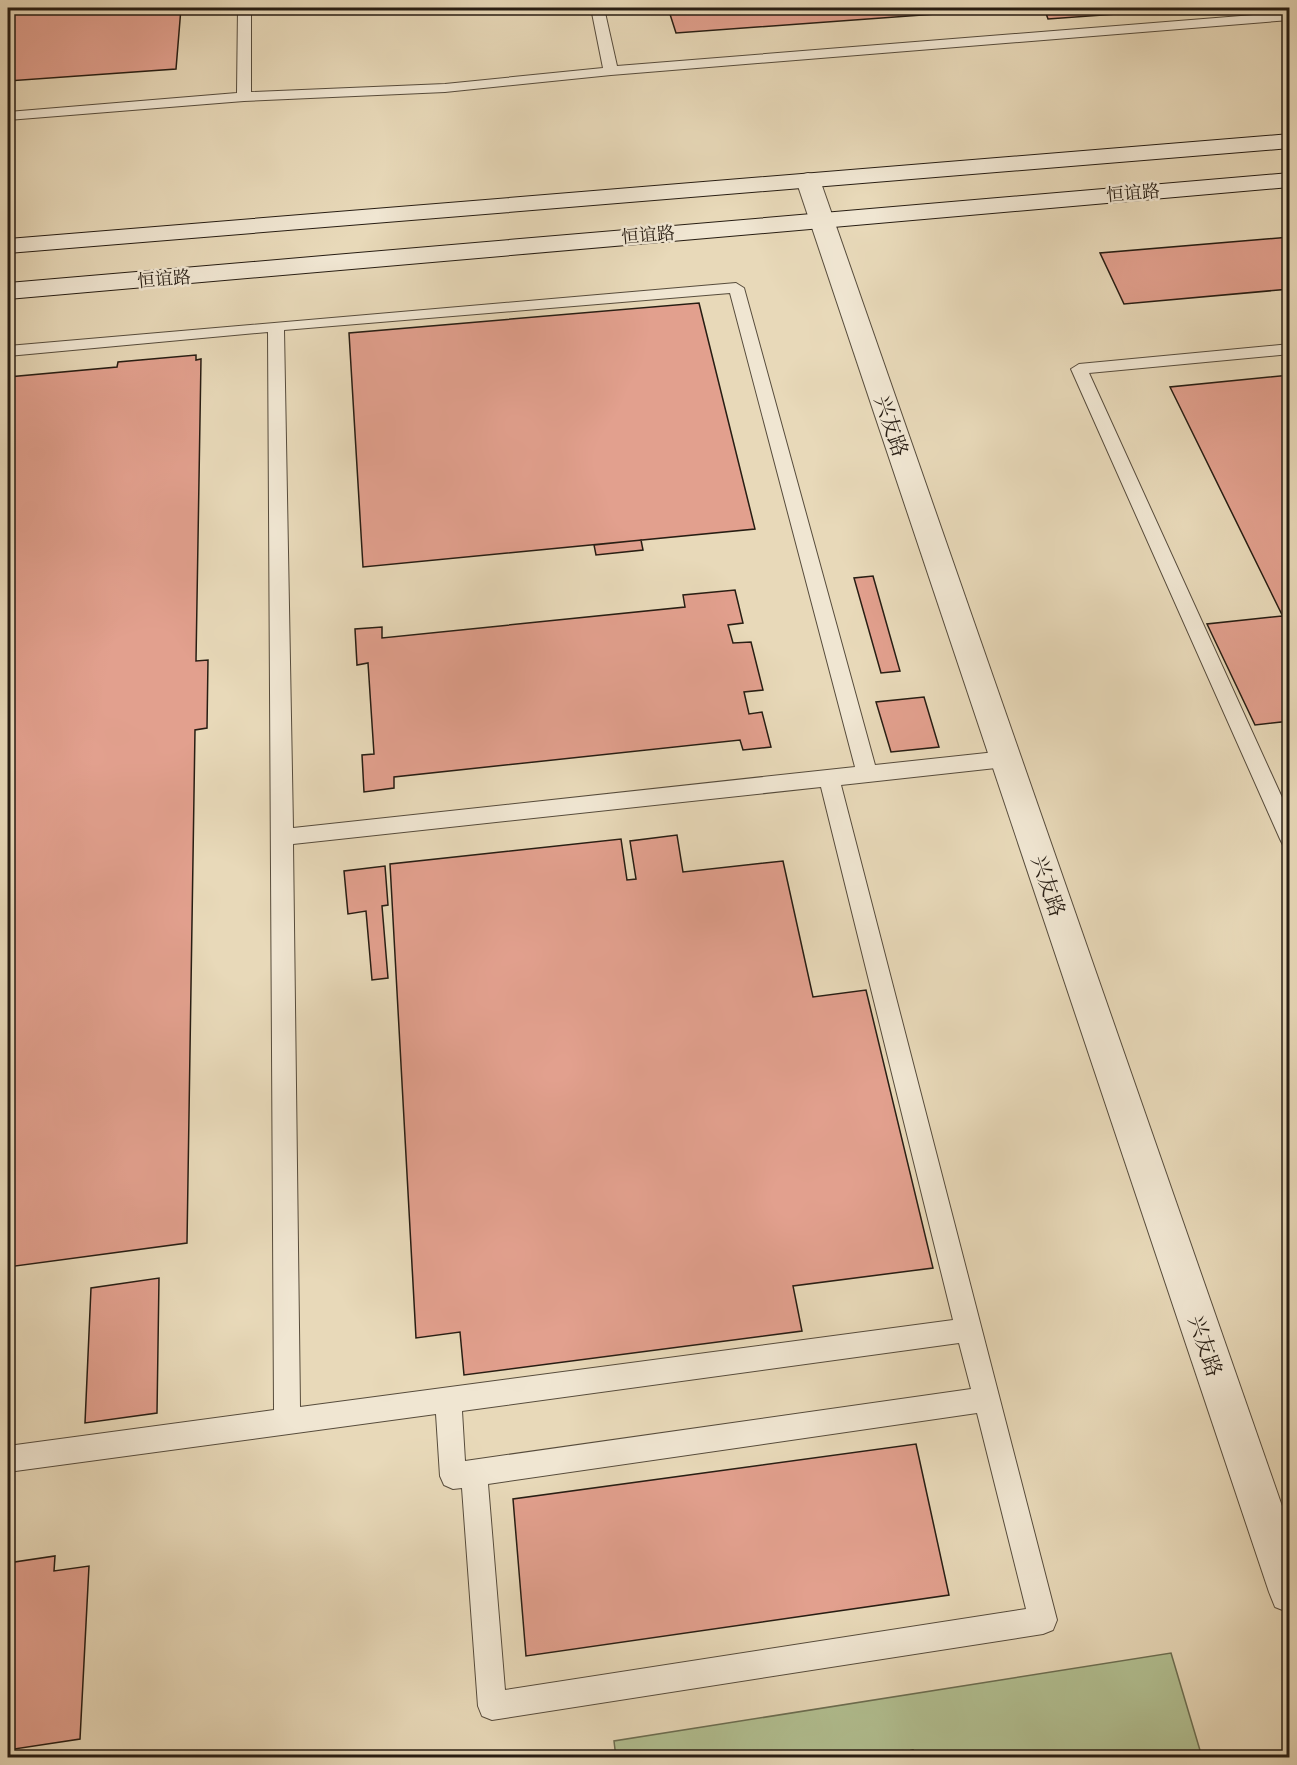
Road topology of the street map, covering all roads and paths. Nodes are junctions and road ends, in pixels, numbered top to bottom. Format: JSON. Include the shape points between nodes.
{"nodes":[{"id":1,"x":244,"y":8,"type":"edge"},
{"id":2,"x":597,"y":8,"type":"edge"},
{"id":3,"x":1290,"y":16,"type":"edge"},
{"id":4,"x":611,"y":71,"type":"junction"},
{"id":5,"x":244,"y":97,"type":"junction"},
{"id":6,"x":8,"y":116,"type":"edge"},
{"id":7,"x":1290,"y":141,"type":"edge"},
{"id":8,"x":808,"y":180,"type":"junction"},
{"id":9,"x":1290,"y":180,"type":"edge"},
{"id":10,"x":820,"y":220,"type":"junction"},
{"id":11,"x":8,"y":246,"type":"edge"},
{"id":12,"x":8,"y":291,"type":"edge"},
{"id":13,"x":276,"y":326,"type":"junction"},
{"id":14,"x":1290,"y":349,"type":"edge"},
{"id":15,"x":8,"y":351,"type":"edge"},
{"id":16,"x":1005,"y":759,"type":"junction"},
{"id":17,"x":867,"y":774,"type":"junction"},
{"id":18,"x":829,"y":778,"type":"junction"},
{"id":19,"x":283,"y":837,"type":"junction"},
{"id":20,"x":1290,"y":839,"type":"edge"},
{"id":21,"x":968,"y":1330,"type":"junction"},
{"id":22,"x":986,"y":1399,"type":"junction"},
{"id":23,"x":448,"y":1400,"type":"junction"},
{"id":24,"x":287,"y":1422,"type":"junction"},
{"id":25,"x":8,"y":1459,"type":"edge"},
{"id":26,"x":474,"y":1473,"type":"junction"},
{"id":27,"x":1290,"y":1592,"type":"edge"}],
"edges":[{"from":1,"to":5,"type":"lane"},
{"from":2,"to":4,"type":"lane"},
{"from":3,"to":4,"type":"lane"},
{"from":4,"to":5,"type":"lane","via":[[445,88]]},
{"from":5,"to":6,"type":"lane"},
{"from":7,"to":8,"type":"main road","name":"恒谊路"},
{"from":8,"to":10,"type":"main road","name":"兴友路"},
{"from":8,"to":11,"type":"main road","name":"恒谊路"},
{"from":9,"to":10,"type":"main road","name":"恒谊路"},
{"from":10,"to":12,"type":"main road","name":"恒谊路"},
{"from":10,"to":16,"type":"main road","name":"兴友路"},
{"from":13,"to":15,"type":"lane"},
{"from":13,"to":17,"type":"lane","via":[[736,288]]},
{"from":13,"to":19,"type":"lane"},
{"from":14,"to":20,"type":"lane","via":[[1079,369]]},
{"from":16,"to":17,"type":"lane"},
{"from":16,"to":27,"type":"main road","name":"兴友路"},
{"from":17,"to":18,"type":"lane"},
{"from":18,"to":19,"type":"lane"},
{"from":18,"to":21,"type":"lane"},
{"from":19,"to":24,"type":"lane"},
{"from":21,"to":22,"type":"lane"},
{"from":21,"to":23,"type":"lane"},
{"from":22,"to":26,"type":"lane"},
{"from":22,"to":26,"type":"lane","via":[[1043,1620],[492,1706]]},
{"from":23,"to":24,"type":"lane"},
{"from":23,"to":26,"type":"lane","via":[[453,1476]]},
{"from":24,"to":25,"type":"lane"}]}
